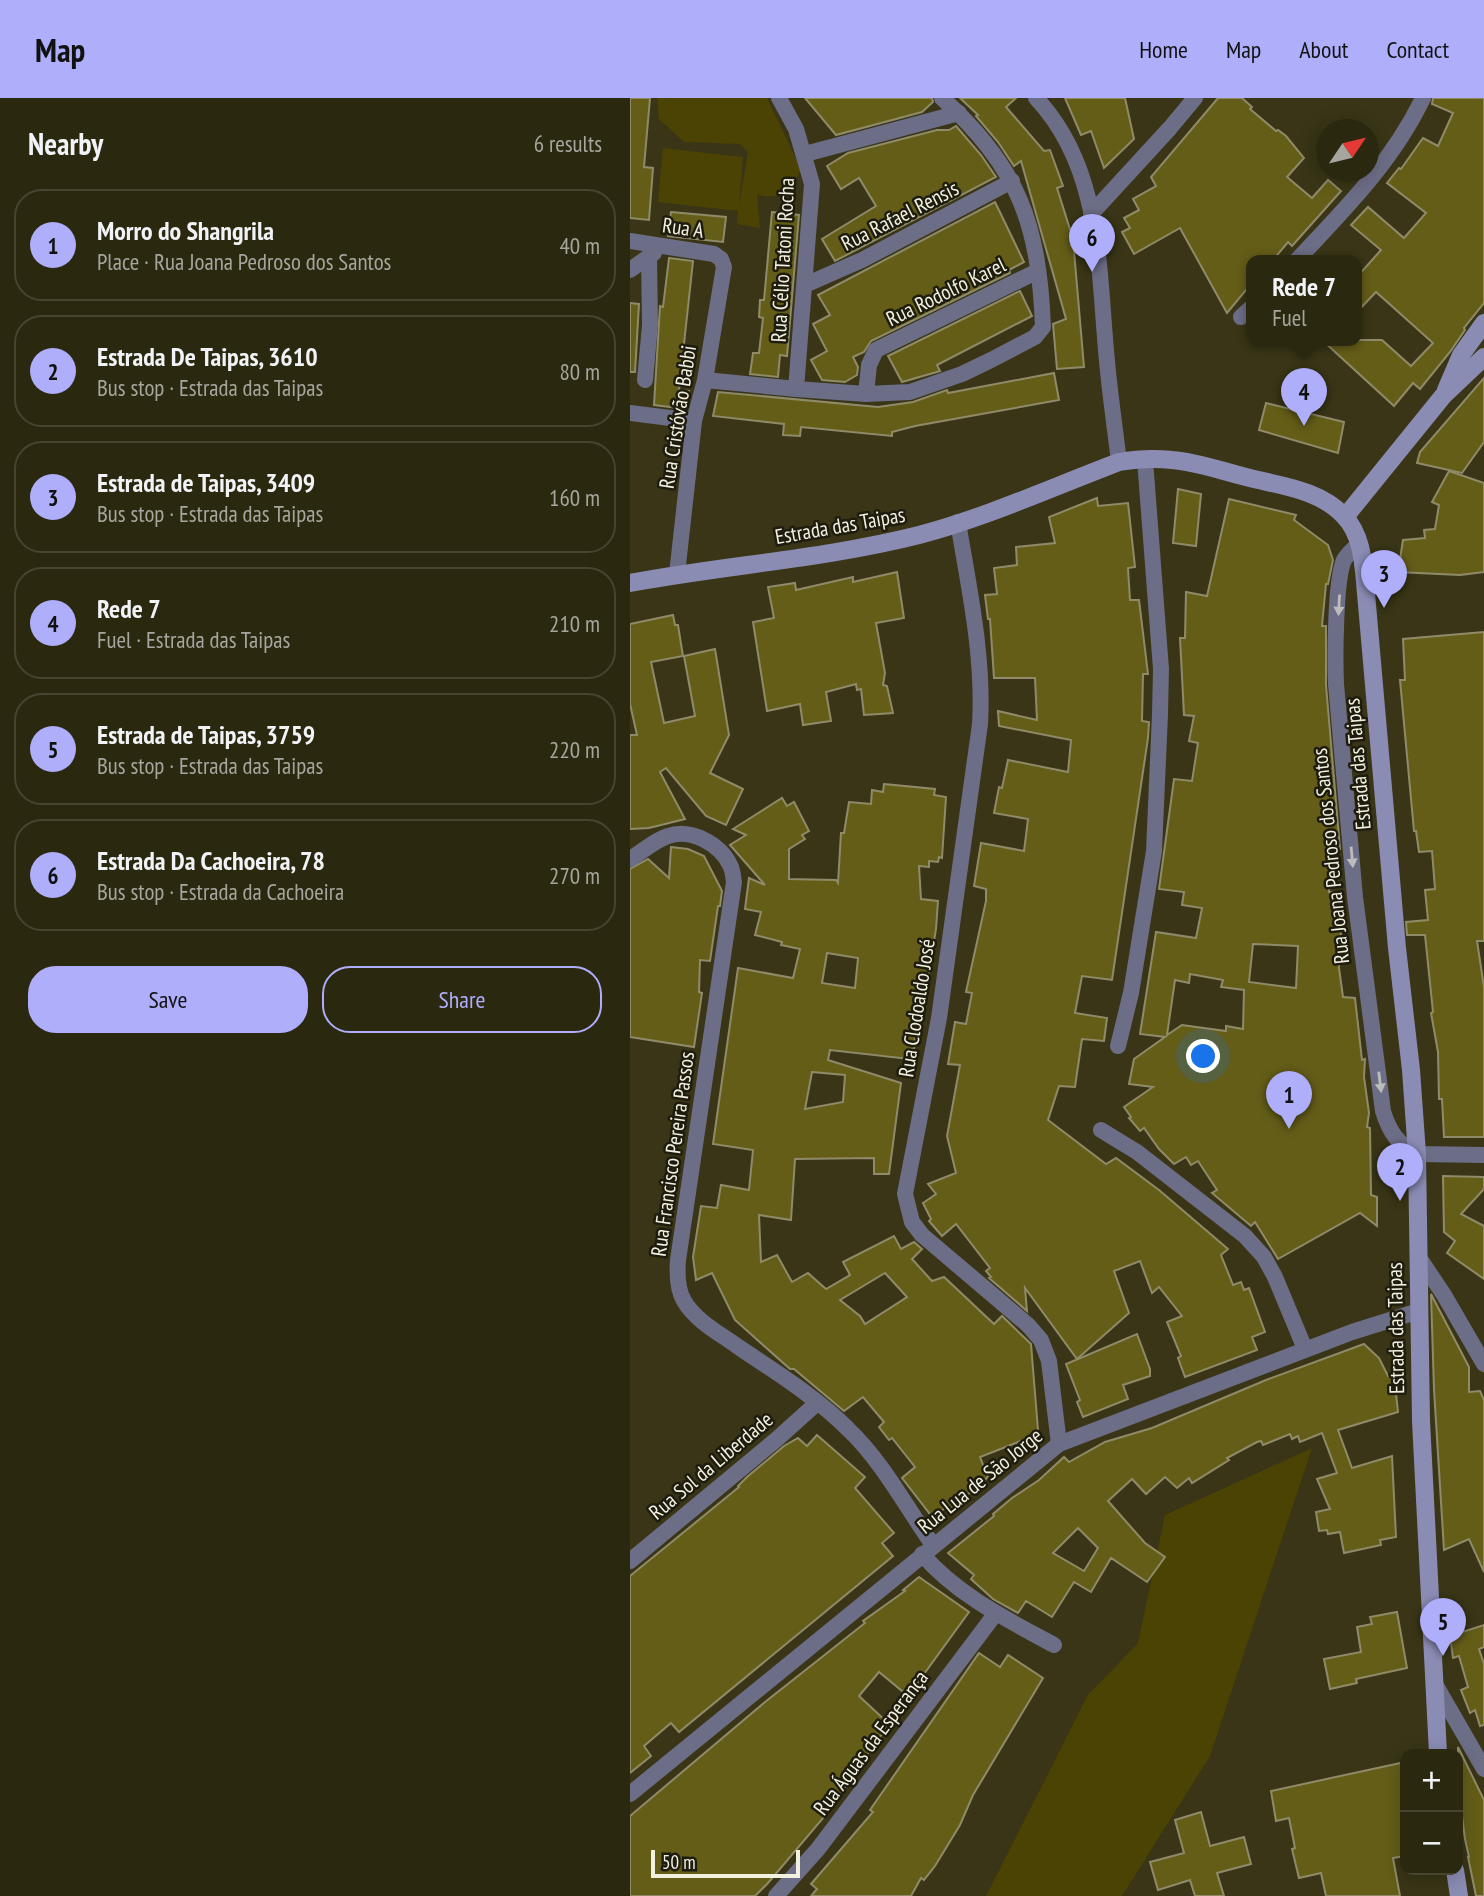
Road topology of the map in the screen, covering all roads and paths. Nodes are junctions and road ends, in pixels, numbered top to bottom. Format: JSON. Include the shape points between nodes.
{"nodes":[{"id":1,"x":779,"y":98,"type":"edge"},
{"id":2,"x":942,"y":98,"type":"edge"},
{"id":3,"x":1036,"y":98,"type":"edge"},
{"id":4,"x":1195,"y":98,"type":"edge"},
{"id":5,"x":1423,"y":98,"type":"edge"},
{"id":6,"x":1180,"y":106,"type":"edge"},
{"id":7,"x":959,"y":113,"type":"junction"},
{"id":8,"x":805,"y":154,"type":"junction"},
{"id":9,"x":1012,"y":181,"type":"junction"},
{"id":10,"x":1091,"y":214,"type":"junction"},
{"id":11,"x":630,"y":240,"type":"edge"},
{"id":12,"x":655,"y":252,"type":"junction"},
{"id":13,"x":1302,"y":255,"type":"edge"},
{"id":14,"x":724,"y":267,"type":"joint"},
{"id":15,"x":630,"y":270,"type":"edge"},
{"id":16,"x":1038,"y":271,"type":"junction"},
{"id":17,"x":805,"y":285,"type":"junction"},
{"id":18,"x":1484,"y":323,"type":"edge"},
{"id":19,"x":1484,"y":358,"type":"edge"},
{"id":20,"x":645,"y":380,"type":"dead end"},
{"id":21,"x":705,"y":380,"type":"junction"},
{"id":22,"x":796,"y":389,"type":"junction"},
{"id":23,"x":866,"y":394,"type":"junction"},
{"id":24,"x":1443,"y":397,"type":"junction"},
{"id":25,"x":630,"y":413,"type":"edge"},
{"id":26,"x":694,"y":421,"type":"junction"},
{"id":27,"x":1145,"y":460,"type":"junction"},
{"id":28,"x":1119,"y":462,"type":"junction"},
{"id":29,"x":1345,"y":517,"type":"junction"},
{"id":30,"x":958,"y":522,"type":"junction"},
{"id":31,"x":1359,"y":544,"type":"junction"},
{"id":32,"x":677,"y":574,"type":"junction"},
{"id":33,"x":630,"y":583,"type":"edge"},
{"id":34,"x":630,"y":859,"type":"edge"},
{"id":35,"x":1118,"y":1046,"type":"dead end"},
{"id":36,"x":1101,"y":1130,"type":"dead end"},
{"id":37,"x":1417,"y":1154,"type":"junction"},
{"id":38,"x":1484,"y":1156,"type":"edge"},
{"id":39,"x":1418,"y":1256,"type":"junction"},
{"id":40,"x":1419,"y":1311,"type":"junction"},
{"id":41,"x":1305,"y":1349,"type":"junction"},
{"id":42,"x":1484,"y":1364,"type":"edge"},
{"id":43,"x":817,"y":1403,"type":"junction"},
{"id":44,"x":1059,"y":1444,"type":"junction"},
{"id":45,"x":928,"y":1549,"type":"junction"},
{"id":46,"x":630,"y":1561,"type":"edge"},
{"id":47,"x":996,"y":1613,"type":"junction"},
{"id":48,"x":1054,"y":1646,"type":"dead end"},
{"id":49,"x":1434,"y":1684,"type":"junction"},
{"id":50,"x":1438,"y":1749,"type":"edge"},
{"id":51,"x":1484,"y":1769,"type":"edge"},
{"id":52,"x":630,"y":1794,"type":"edge"},
{"id":53,"x":1456,"y":1875,"type":"edge"},
{"id":54,"x":776,"y":1896,"type":"edge"},
{"id":55,"x":1459,"y":1896,"type":"edge"}],
"edges":[{"from":1,"to":8,"type":"street","name":"Rua Célio Tatoni Rocha"},
{"from":2,"to":7,"type":"street"},
{"from":3,"to":10,"type":"street","via":[[1068,141]]},
{"from":4,"to":6,"type":"street"},
{"from":5,"to":13,"type":"street","via":[[1393,151]]},
{"from":6,"to":10,"type":"street"},
{"from":7,"to":8,"type":"street"},
{"from":7,"to":9,"type":"street"},
{"from":8,"to":17,"type":"street","name":"Rua Célio Tatoni Rocha","via":[[812,184]]},
{"from":9,"to":16,"type":"street","via":[[1033,239]]},
{"from":9,"to":17,"type":"street","name":"Rua Rafael Rensis"},
{"from":10,"to":28,"type":"street"},
{"from":11,"to":12,"type":"street","name":"Rua A"},
{"from":12,"to":14,"type":"street","name":"Rua A","via":[[714,254]]},
{"from":12,"to":15,"type":"street"},
{"from":12,"to":20,"type":"street"},
{"from":14,"to":21,"type":"street","name":"Rua Cristóvão Babbi"},
{"from":16,"to":23,"type":"street","name":"Rua Rodolfo Karel","via":[[876,350],[869,365]]},
{"from":16,"to":23,"type":"street","via":[[1043,327],[1035,337],[925,388]]},
{"from":17,"to":22,"type":"street","name":"Rua Célio Tatoni Rocha"},
{"from":18,"to":24,"type":"main road","via":[[1461,355]]},
{"from":19,"to":24,"type":"main road"},
{"from":21,"to":22,"type":"street"},
{"from":21,"to":26,"type":"street","name":"Rua Cristóvão Babbi"},
{"from":22,"to":23,"type":"street"},
{"from":24,"to":29,"type":"main road"},
{"from":25,"to":26,"type":"street"},
{"from":26,"to":32,"type":"street","name":"Rua Cristóvão Babbi"},
{"from":27,"to":28,"type":"main road","name":"Estrada das Taipas"},
{"from":27,"to":29,"type":"main road","name":"Estrada das Taipas","via":[[1175,460],[1294,488],[1325,501]]},
{"from":27,"to":35,"type":"street","via":[[1161,669],[1154,851]]},
{"from":28,"to":30,"type":"main road","name":"Estrada das Taipas"},
{"from":29,"to":31,"type":"main road","name":"Estrada das Taipas"},
{"from":30,"to":32,"type":"main road","name":"Estrada das Taipas","via":[[919,535],[817,555]]},
{"from":30,"to":44,"type":"street","name":"Rua Clodoaldo José","via":[[975,624],[980,724],[939,1018],[905,1194],[912,1222],[922,1235],[1041,1340],[1049,1361]]},
{"from":31,"to":37,"type":"main road","name":"Estrada das Taipas"},
{"from":31,"to":37,"type":"street","name":"Rua Joana Pedroso dos Santos","one_way":true,"via":[[1349,552],[1342,569],[1335,656],[1355,897],[1384,1111],[1394,1136]]},
{"from":32,"to":33,"type":"main road","name":"Estrada das Taipas"},
{"from":34,"to":43,"type":"street","name":"Rua Francisco Pereira Passos","via":[[669,835],[689,834],[718,850],[730,865],[734,882],[678,1260],[683,1300],[716,1332]]},
{"from":36,"to":41,"type":"street","via":[[1137,1152],[1245,1236],[1275,1277]]},
{"from":37,"to":38,"type":"street"},
{"from":37,"to":39,"type":"main road","name":"Estrada das Taipas"},
{"from":39,"to":40,"type":"main road","name":"Estrada das Taipas"},
{"from":39,"to":42,"type":"street"},
{"from":40,"to":41,"type":"street","name":"Rua Lua de São Jorge"},
{"from":40,"to":49,"type":"main road","name":"Estrada das Taipas"},
{"from":41,"to":44,"type":"street","name":"Rua Lua de São Jorge"},
{"from":43,"to":45,"type":"street","name":"Rua Francisco Pereira Passos","via":[[870,1453]]},
{"from":43,"to":46,"type":"street","name":"Rua Sol da Liberdade"},
{"from":44,"to":45,"type":"street","name":"Rua Lua de São Jorge"},
{"from":45,"to":47,"type":"street","name":"Rua Francisco Pereira Passos","via":[[967,1593]]},
{"from":45,"to":52,"type":"street","name":"Rua Lua de São Jorge"},
{"from":47,"to":48,"type":"street","name":"Rua Francisco Pereira Passos"},
{"from":47,"to":54,"type":"street","name":"Rua Águas da Esperança","via":[[818,1849]]},
{"from":49,"to":50,"type":"main road","name":"Estrada das Taipas"},
{"from":49,"to":51,"type":"street"},
{"from":53,"to":55,"type":"main road"}]}
